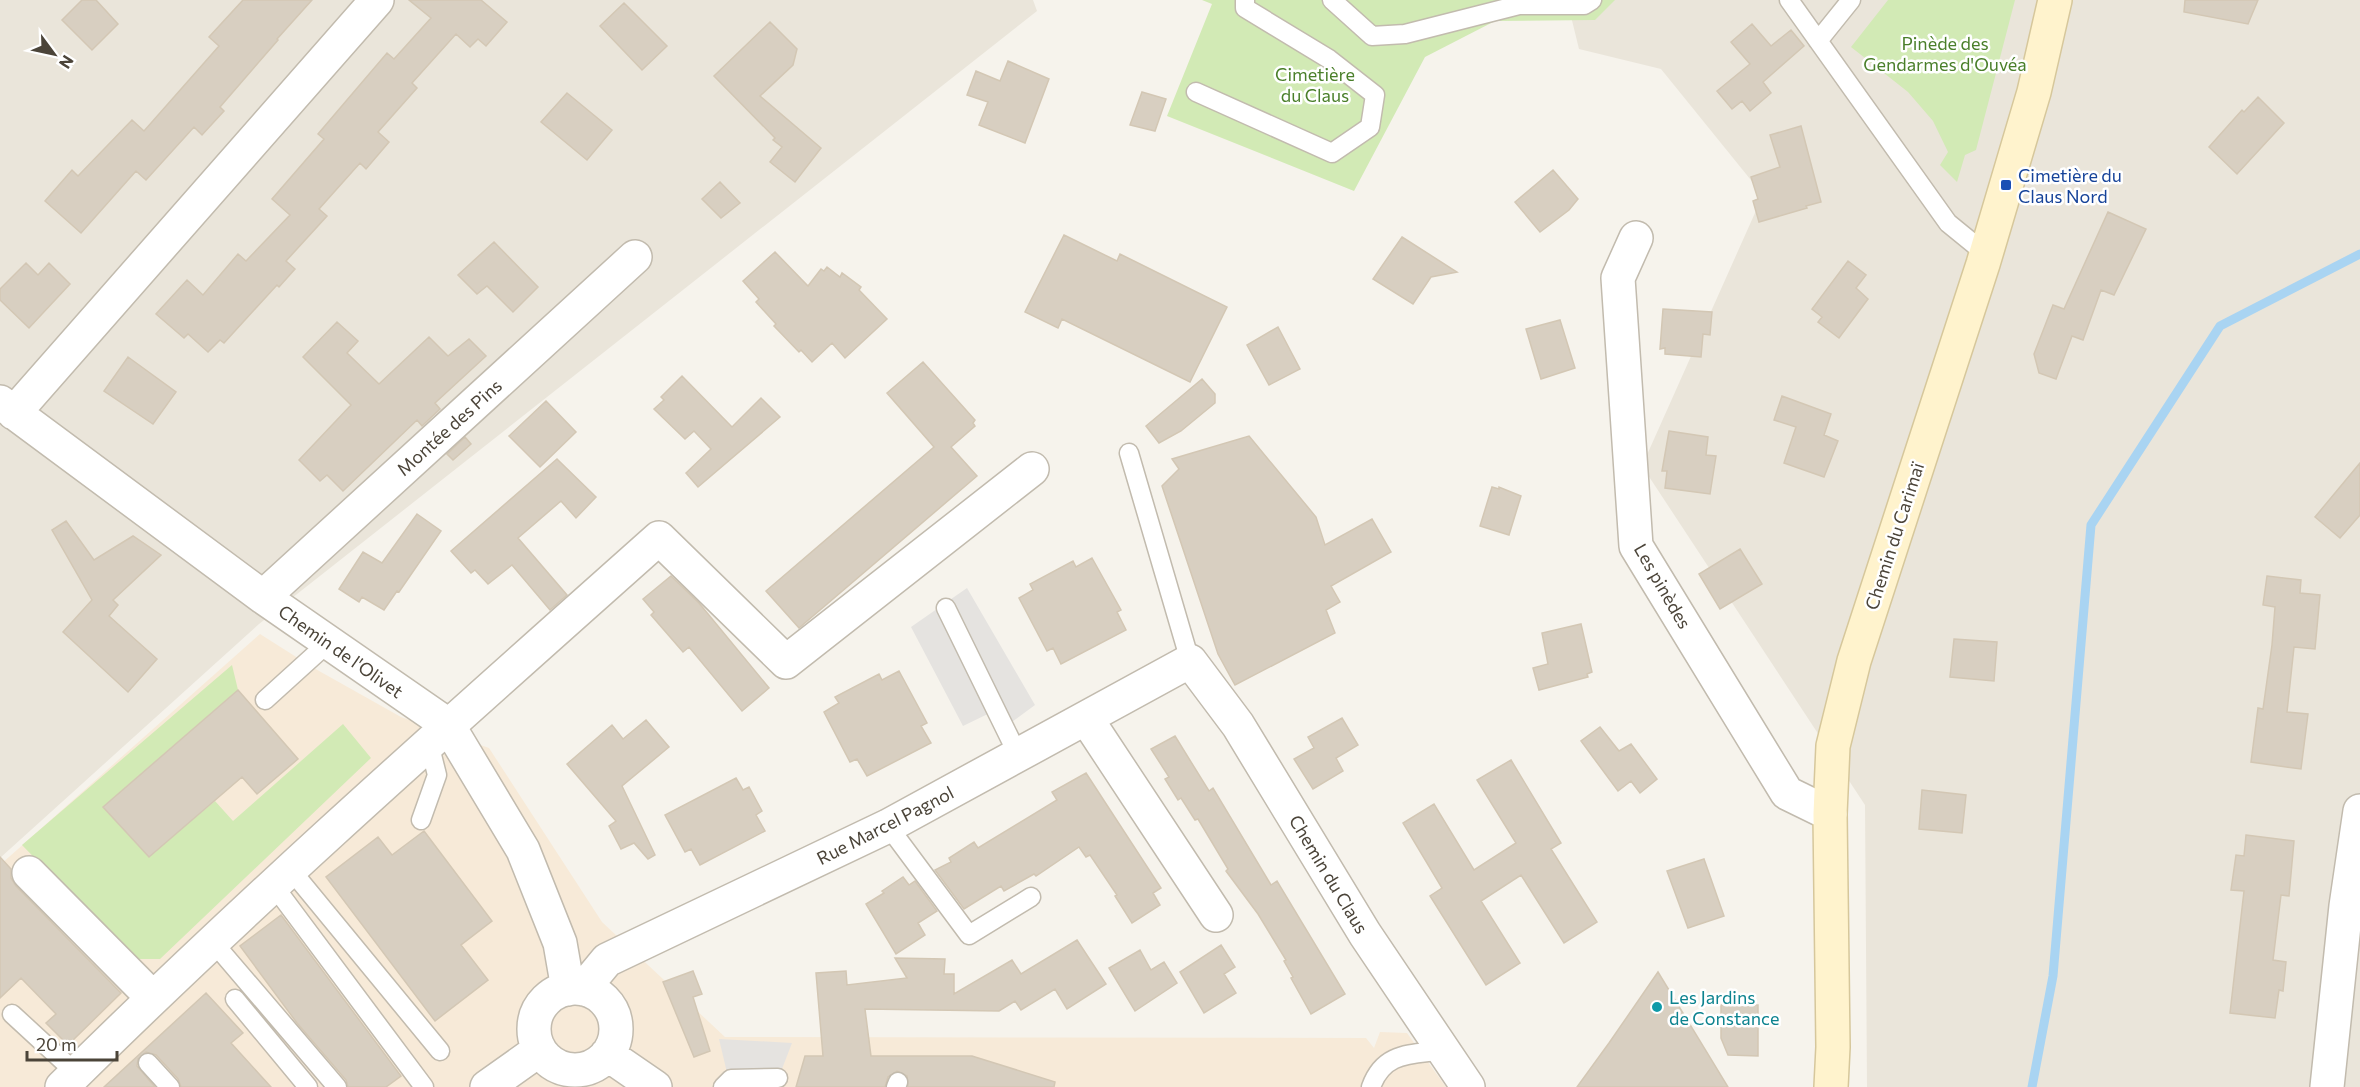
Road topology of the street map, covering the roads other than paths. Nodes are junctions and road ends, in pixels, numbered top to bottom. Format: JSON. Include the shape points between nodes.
{"nodes":[{"id":1,"x":377,"y":0,"type":"edge"},
{"id":2,"x":1245,"y":0,"type":"edge"},
{"id":3,"x":1332,"y":0,"type":"edge"},
{"id":4,"x":1592,"y":0,"type":"edge"},
{"id":5,"x":1789,"y":0,"type":"edge"},
{"id":6,"x":1851,"y":0,"type":"edge"},
{"id":7,"x":2055,"y":0,"type":"edge"},
{"id":8,"x":1818,"y":41,"type":"junction"},
{"id":9,"x":1196,"y":92,"type":"dead end"},
{"id":10,"x":1636,"y":237,"type":"dead end"},
{"id":11,"x":1986,"y":254,"type":"junction"},
{"id":12,"x":635,"y":257,"type":"dead end"},
{"id":13,"x":7,"y":408,"type":"edge"},
{"id":14,"x":1129,"y":453,"type":"dead end"},
{"id":15,"x":1032,"y":469,"type":"dead end"},
{"id":16,"x":263,"y":597,"type":"junction"},
{"id":17,"x":946,"y":608,"type":"dead end"},
{"id":18,"x":329,"y":642,"type":"junction"},
{"id":19,"x":1190,"y":661,"type":"junction"},
{"id":20,"x":265,"y":700,"type":"dead end"},
{"id":21,"x":1086,"y":718,"type":"junction"},
{"id":22,"x":439,"y":734,"type":"junction"},
{"id":23,"x":1018,"y":755,"type":"junction"},
{"id":24,"x":2360,"y":811,"type":"edge"},
{"id":25,"x":1830,"y":814,"type":"junction"},
{"id":26,"x":421,"y":820,"type":"dead end"},
{"id":27,"x":888,"y":826,"type":"junction"},
{"id":28,"x":29,"y":873,"type":"dead end"},
{"id":29,"x":283,"y":878,"type":"junction"},
{"id":30,"x":1031,"y":897,"type":"dead end"},
{"id":31,"x":2353,"y":907,"type":"edge"},
{"id":32,"x":1216,"y":915,"type":"dead end"},
{"id":33,"x":213,"y":942,"type":"junction"},
{"id":34,"x":575,"y":989,"type":"junction"},
{"id":35,"x":153,"y":998,"type":"junction"},
{"id":36,"x":235,"y":999,"type":"dead end"},
{"id":37,"x":12,"y":1014,"type":"dead end"},
{"id":38,"x":539,"y":1050,"type":"junction"},
{"id":39,"x":1444,"y":1050,"type":"junction"},
{"id":40,"x":440,"y":1051,"type":"dead end"},
{"id":41,"x":608,"y":1054,"type":"junction"},
{"id":42,"x":148,"y":1063,"type":"dead end"},
{"id":43,"x":778,"y":1078,"type":"dead end"},
{"id":44,"x":69,"y":1080,"type":"edge"},
{"id":45,"x":652,"y":1086,"type":"edge"},
{"id":46,"x":170,"y":1087,"type":"edge"},
{"id":47,"x":308,"y":1087,"type":"edge"},
{"id":48,"x":337,"y":1087,"type":"edge"},
{"id":49,"x":423,"y":1087,"type":"edge"},
{"id":50,"x":487,"y":1087,"type":"edge"},
{"id":51,"x":723,"y":1087,"type":"edge"},
{"id":52,"x":1371,"y":1087,"type":"edge"},
{"id":53,"x":1468,"y":1087,"type":"edge"},
{"id":54,"x":1831,"y":1087,"type":"edge"},
{"id":55,"x":2327,"y":1087,"type":"edge"}],
"edges":[{"from":1,"to":13,"type":"street"},
{"from":2,"to":9,"type":"lane","via":[[1245,8],[1329,59],[1374,95],[1370,127],[1332,153]]},
{"from":3,"to":4,"type":"lane","via":[[1372,36],[1405,34],[1519,5],[1584,5]]},
{"from":5,"to":8,"type":"lane"},
{"from":6,"to":8,"type":"lane"},
{"from":7,"to":11,"type":"main road","name":"Chemin du Carimaï","via":[[2034,92]]},
{"from":8,"to":11,"type":"lane","via":[[1948,223]]},
{"from":10,"to":25,"type":"street","name":"Les pinèdes","via":[[1618,278],[1636,546],[1787,794]]},
{"from":11,"to":25,"type":"main road","name":"Chemin du Carimaï","via":[[1854,661],[1833,746]]},
{"from":12,"to":16,"type":"street","name":"Montée des Pins"},
{"from":13,"to":16,"type":"street","name":"Chemin de l'Olivet"},
{"from":14,"to":19,"type":"lane"},
{"from":15,"to":22,"type":"street","via":[[786,662],[658,538]]},
{"from":16,"to":18,"type":"street","name":"Chemin de l'Olivet"},
{"from":17,"to":23,"type":"lane"},
{"from":18,"to":20,"type":"lane"},
{"from":18,"to":22,"type":"street","name":"Chemin de l'Olivet"},
{"from":19,"to":21,"type":"street","name":"Rue Marcel Pagnol"},
{"from":19,"to":39,"type":"street","name":"Chemin du Claus","via":[[1238,725],[1365,934]]},
{"from":21,"to":23,"type":"street","name":"Rue Marcel Pagnol"},
{"from":21,"to":32,"type":"street"},
{"from":22,"to":26,"type":"lane","via":[[437,776]]},
{"from":22,"to":29,"type":"street"},
{"from":22,"to":34,"type":"street","name":"Chemin de l'Olivet","via":[[522,850]]},
{"from":23,"to":27,"type":"street","name":"Rue Marcel Pagnol"},
{"from":24,"to":31,"type":"street"},
{"from":25,"to":54,"type":"main road","name":"Chemin du Carimaï"},
{"from":27,"to":30,"type":"lane","via":[[969,935]]},
{"from":27,"to":34,"type":"street","name":"Rue Marcel Pagnol","via":[[607,960]]},
{"from":28,"to":35,"type":"street"},
{"from":29,"to":33,"type":"street"},
{"from":29,"to":40,"type":"lane"},
{"from":29,"to":49,"type":"lane"},
{"from":31,"to":55,"type":"street"},
{"from":33,"to":35,"type":"street"},
{"from":33,"to":48,"type":"lane"},
{"from":34,"to":38,"type":"street","via":[[555,993],[537,1012],[534,1038]]},
{"from":34,"to":41,"type":"street","via":[[596,994],[613,1015],[616,1028]]},
{"from":35,"to":44,"type":"street"},
{"from":36,"to":47,"type":"lane"},
{"from":37,"to":44,"type":"lane"},
{"from":38,"to":41,"type":"street","via":[[559,1067],[572,1070],[598,1064]]},
{"from":38,"to":50,"type":"street"},
{"from":39,"to":52,"type":"lane","via":[[1396,1057],[1377,1072]]},
{"from":39,"to":53,"type":"street","name":"Chemin du Claus"},
{"from":41,"to":45,"type":"street"},
{"from":42,"to":46,"type":"lane"},
{"from":43,"to":51,"type":"lane","via":[[730,1079]]}]}
